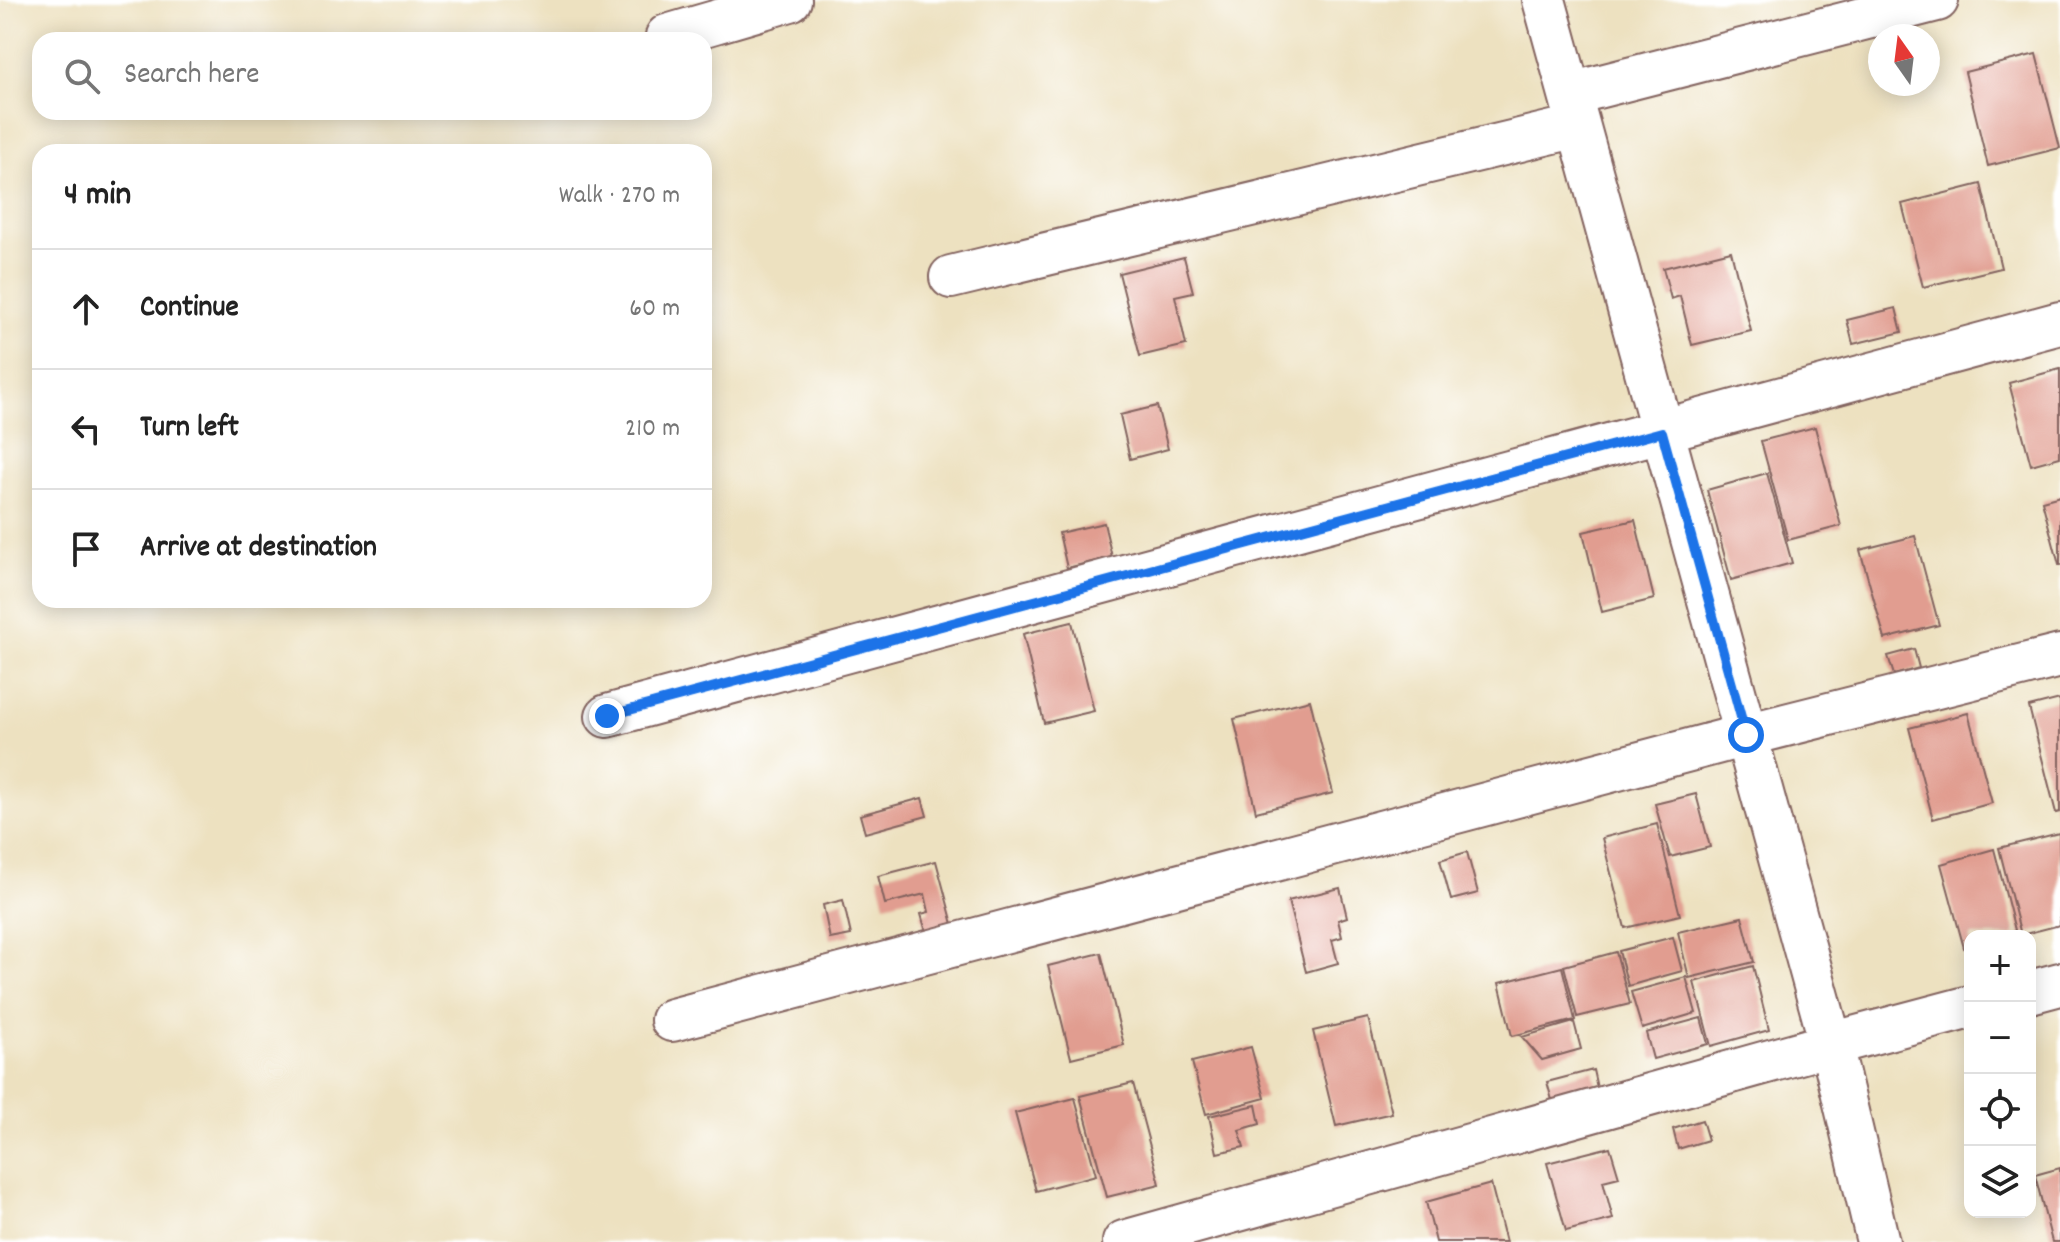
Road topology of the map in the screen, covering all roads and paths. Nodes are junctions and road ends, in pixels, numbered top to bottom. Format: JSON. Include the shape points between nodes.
{"nodes":[{"id":1,"x":790,"y":0,"type":"edge"},
{"id":2,"x":1544,"y":0,"type":"edge"},
{"id":3,"x":1937,"y":0,"type":"edge"},
{"id":4,"x":681,"y":32,"type":"edge"},
{"id":5,"x":1574,"y":110,"type":"junction"},
{"id":6,"x":951,"y":277,"type":"dead end"},
{"id":7,"x":2060,"y":323,"type":"edge"},
{"id":8,"x":1662,"y":432,"type":"junction"},
{"id":9,"x":2060,"y":656,"type":"edge"},
{"id":10,"x":607,"y":716,"type":"dead end"},
{"id":11,"x":1746,"y":735,"type":"junction"},
{"id":12,"x":2060,"y":984,"type":"edge"},
{"id":13,"x":2036,"y":990,"type":"edge"},
{"id":14,"x":1964,"y":1009,"type":"edge"},
{"id":15,"x":672,"y":1020,"type":"dead end"},
{"id":16,"x":1831,"y":1044,"type":"junction"},
{"id":17,"x":1124,"y":1242,"type":"edge"},
{"id":18,"x":1878,"y":1242,"type":"edge"}],
"edges":[{"from":1,"to":4,"type":"street"},
{"from":2,"to":5,"type":"street"},
{"from":3,"to":5,"type":"street"},
{"from":5,"to":6,"type":"street"},
{"from":5,"to":8,"type":"street"},
{"from":7,"to":8,"type":"street"},
{"from":8,"to":10,"type":"street"},
{"from":8,"to":11,"type":"street"},
{"from":9,"to":11,"type":"street"},
{"from":11,"to":15,"type":"street"},
{"from":11,"to":16,"type":"street"},
{"from":12,"to":13,"type":"street"},
{"from":14,"to":16,"type":"street"},
{"from":16,"to":17,"type":"street"},
{"from":16,"to":18,"type":"street"}]}
